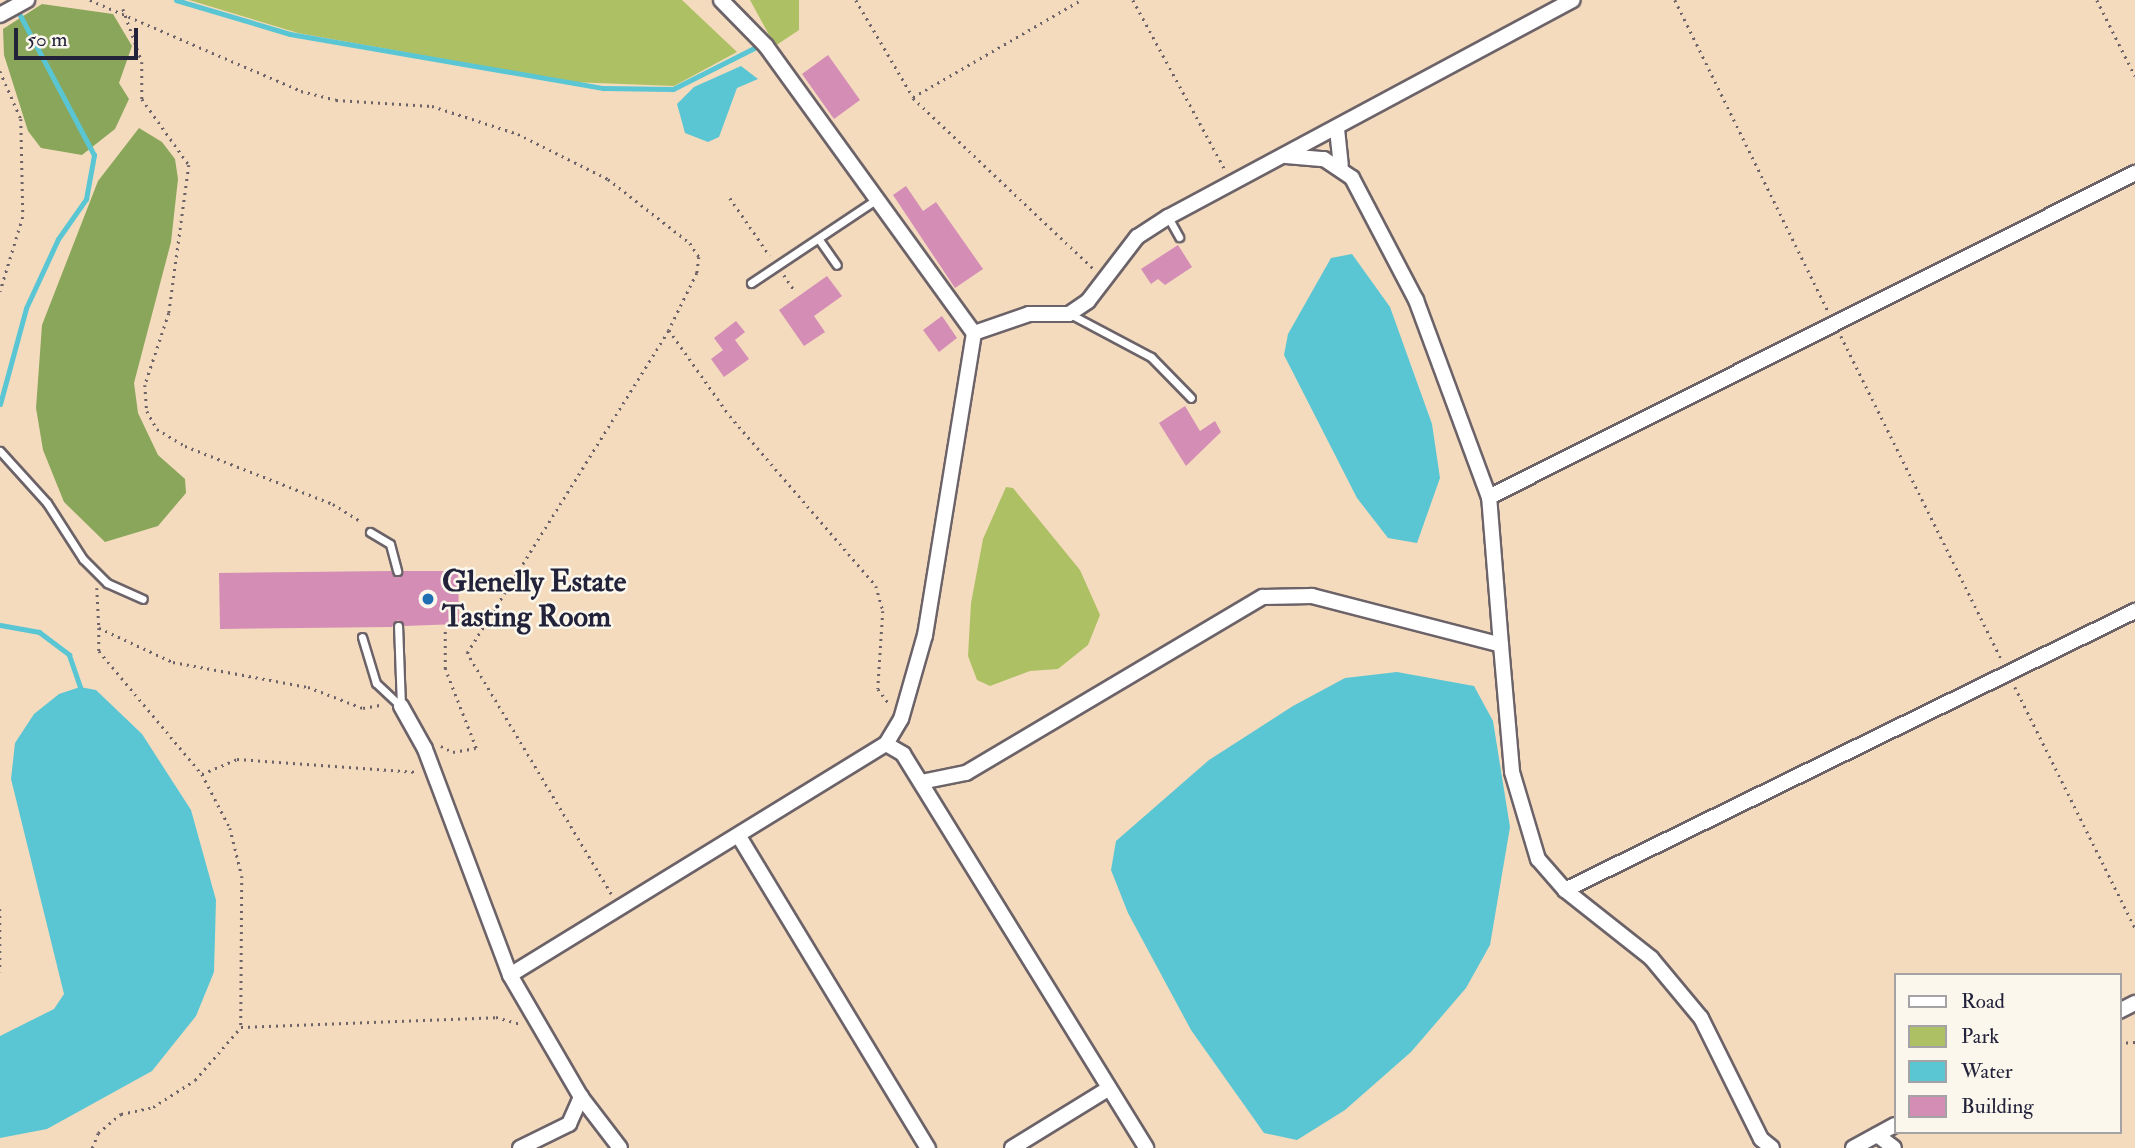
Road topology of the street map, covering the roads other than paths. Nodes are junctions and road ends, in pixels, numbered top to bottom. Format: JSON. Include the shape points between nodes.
{"nodes":[{"id":1,"x":721,"y":0,"type":"edge"},
{"id":2,"x":1573,"y":0,"type":"edge"},
{"id":3,"x":25,"y":1,"type":"edge"},
{"id":4,"x":4,"y":13,"type":"edge"},
{"id":5,"x":1337,"y":130,"type":"junction"},
{"id":6,"x":1285,"y":156,"type":"junction"},
{"id":7,"x":1341,"y":165,"type":"junction"},
{"id":8,"x":2135,"y":173,"type":"edge"},
{"id":9,"x":877,"y":199,"type":"junction"},
{"id":10,"x":1168,"y":217,"type":"junction"},
{"id":11,"x":1179,"y":237,"type":"dead end"},
{"id":12,"x":820,"y":241,"type":"junction"},
{"id":13,"x":837,"y":265,"type":"dead end"},
{"id":14,"x":751,"y":283,"type":"dead end"},
{"id":15,"x":1069,"y":314,"type":"junction"},
{"id":16,"x":974,"y":333,"type":"junction"},
{"id":17,"x":1191,"y":398,"type":"dead end"},
{"id":18,"x":0,"y":451,"type":"edge"},
{"id":19,"x":1489,"y":497,"type":"junction"},
{"id":20,"x":370,"y":532,"type":"road end"},
{"id":21,"x":397,"y":571,"type":"dead end"},
{"id":22,"x":142,"y":599,"type":"dead end"},
{"id":23,"x":2135,"y":611,"type":"edge"},
{"id":24,"x":398,"y":626,"type":"dead end"},
{"id":25,"x":362,"y":637,"type":"dead end"},
{"id":26,"x":1501,"y":645,"type":"junction"},
{"id":27,"x":396,"y":704,"type":"junction"},
{"id":28,"x":886,"y":744,"type":"junction"},
{"id":29,"x":921,"y":782,"type":"junction"},
{"id":30,"x":740,"y":838,"type":"junction"},
{"id":31,"x":1565,"y":890,"type":"junction"},
{"id":32,"x":510,"y":975,"type":"junction"},
{"id":33,"x":1108,"y":1088,"type":"junction"},
{"id":34,"x":581,"y":1097,"type":"junction"},
{"id":35,"x":1894,"y":1126,"type":"edge"},
{"id":36,"x":1877,"y":1135,"type":"junction"},
{"id":37,"x":520,"y":1148,"type":"edge"},
{"id":38,"x":620,"y":1148,"type":"edge"},
{"id":39,"x":928,"y":1148,"type":"edge"},
{"id":40,"x":1013,"y":1148,"type":"edge"},
{"id":41,"x":1146,"y":1148,"type":"edge"},
{"id":42,"x":1772,"y":1148,"type":"edge"},
{"id":43,"x":1853,"y":1148,"type":"edge"},
{"id":44,"x":1894,"y":1148,"type":"edge"}],
"edges":[{"from":1,"to":9,"type":"street","via":[[766,46]]},
{"from":2,"to":5,"type":"street"},
{"from":3,"to":4,"type":"street"},
{"from":5,"to":6,"type":"street"},
{"from":5,"to":7,"type":"street"},
{"from":6,"to":7,"type":"street"},
{"from":6,"to":10,"type":"street"},
{"from":7,"to":19,"type":"street","via":[[1416,300]]},
{"from":8,"to":19,"type":"street"},
{"from":9,"to":12,"type":"lane"},
{"from":9,"to":16,"type":"street"},
{"from":10,"to":11,"type":"lane"},
{"from":10,"to":15,"type":"street","via":[[1137,237]]},
{"from":12,"to":13,"type":"lane"},
{"from":12,"to":14,"type":"lane"},
{"from":15,"to":16,"type":"street","via":[[1029,314]]},
{"from":15,"to":17,"type":"lane","via":[[1151,357]]},
{"from":16,"to":28,"type":"street","via":[[925,635],[901,719]]},
{"from":18,"to":22,"type":"lane","via":[[99,575]]},
{"from":19,"to":26,"type":"street"},
{"from":20,"to":21,"type":"lane","via":[[390,544]]},
{"from":23,"to":31,"type":"street"},
{"from":24,"to":27,"type":"lane"},
{"from":25,"to":27,"type":"lane","via":[[366,662]]},
{"from":26,"to":29,"type":"street","via":[[1312,596],[1263,597],[966,773]]},
{"from":26,"to":31,"type":"street","via":[[1512,772],[1529,839]]},
{"from":27,"to":32,"type":"street","via":[[432,767]]},
{"from":28,"to":29,"type":"street","via":[[903,754]]},
{"from":28,"to":30,"type":"street"},
{"from":29,"to":33,"type":"street"},
{"from":30,"to":32,"type":"street"},
{"from":30,"to":39,"type":"street"},
{"from":31,"to":42,"type":"street","via":[[1651,958],[1701,1018],[1761,1139]]},
{"from":32,"to":34,"type":"street"},
{"from":33,"to":40,"type":"street"},
{"from":33,"to":41,"type":"street"},
{"from":34,"to":37,"type":"street","via":[[569,1124]]},
{"from":34,"to":38,"type":"street"},
{"from":35,"to":36,"type":"street"},
{"from":36,"to":43,"type":"street"},
{"from":36,"to":44,"type":"street"}]}
